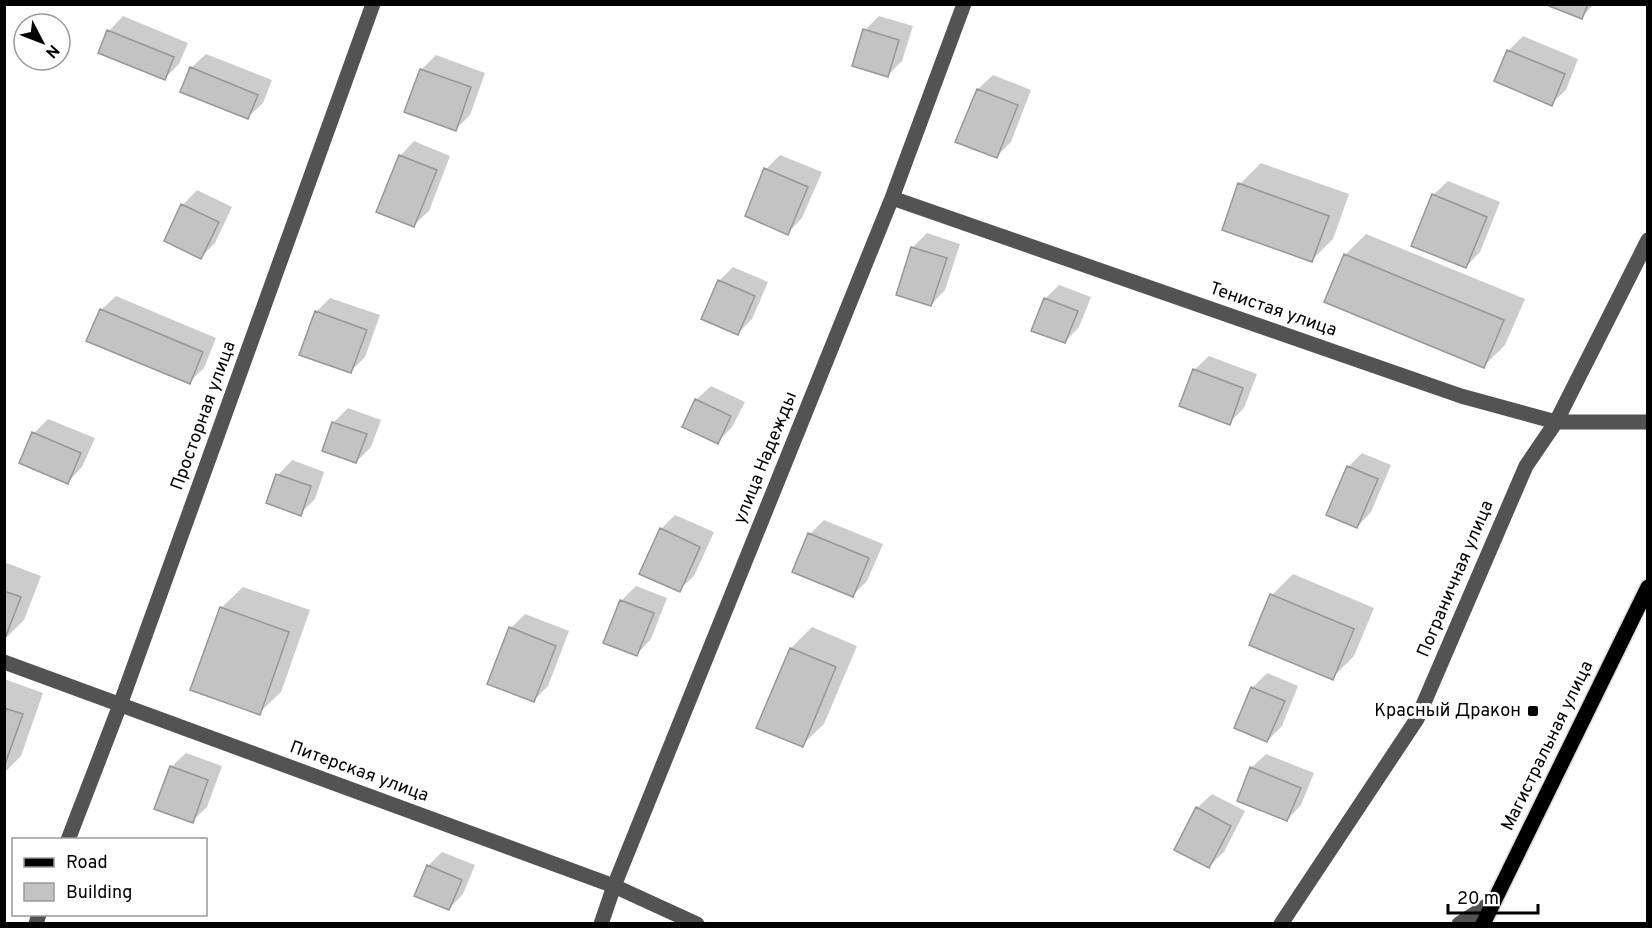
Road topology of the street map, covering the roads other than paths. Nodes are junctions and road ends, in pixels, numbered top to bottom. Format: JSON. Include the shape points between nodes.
{"nodes":[{"id":1,"x":373,"y":4,"type":"edge"},
{"id":2,"x":963,"y":4,"type":"edge"},
{"id":3,"x":892,"y":198,"type":"junction"},
{"id":4,"x":1647,"y":240,"type":"edge"},
{"id":5,"x":1556,"y":422,"type":"junction"},
{"id":6,"x":1647,"y":422,"type":"edge"},
{"id":7,"x":1647,"y":587,"type":"edge"},
{"id":8,"x":4,"y":662,"type":"edge"},
{"id":9,"x":120,"y":705,"type":"junction"},
{"id":10,"x":69,"y":838,"type":"edge"},
{"id":11,"x":614,"y":886,"type":"junction"},
{"id":12,"x":1494,"y":901,"type":"junction"},
{"id":13,"x":601,"y":924,"type":"edge"},
{"id":14,"x":697,"y":924,"type":"edge"},
{"id":15,"x":1281,"y":924,"type":"edge"},
{"id":16,"x":1459,"y":924,"type":"edge"},
{"id":17,"x":1483,"y":924,"type":"edge"}],
"edges":[{"from":1,"to":9,"type":"street","name":"Просторная улица"},
{"from":2,"to":3,"type":"street","name":"улица Надежды"},
{"from":3,"to":5,"type":"street","name":"Тенистая улица","via":[[1461,396]]},
{"from":3,"to":11,"type":"street","name":"улица Надежды"},
{"from":4,"to":5,"type":"street","name":"Пограничная улица"},
{"from":5,"to":6,"type":"street","name":"Тенистая улица"},
{"from":5,"to":15,"type":"street","name":"Пограничная улица","via":[[1526,466],[1417,720]]},
{"from":7,"to":12,"type":"main road","name":"Магистральная улица"},
{"from":8,"to":9,"type":"street","name":"Питерская улица"},
{"from":9,"to":10,"type":"street","name":"Просторная улица"},
{"from":9,"to":11,"type":"street","name":"Питерская улица"},
{"from":11,"to":13,"type":"street","name":"улица Надежды"},
{"from":11,"to":14,"type":"street","name":"Питерская улица"},
{"from":12,"to":16,"type":"street"},
{"from":12,"to":17,"type":"main road","name":"Магистральная улица"}]}
